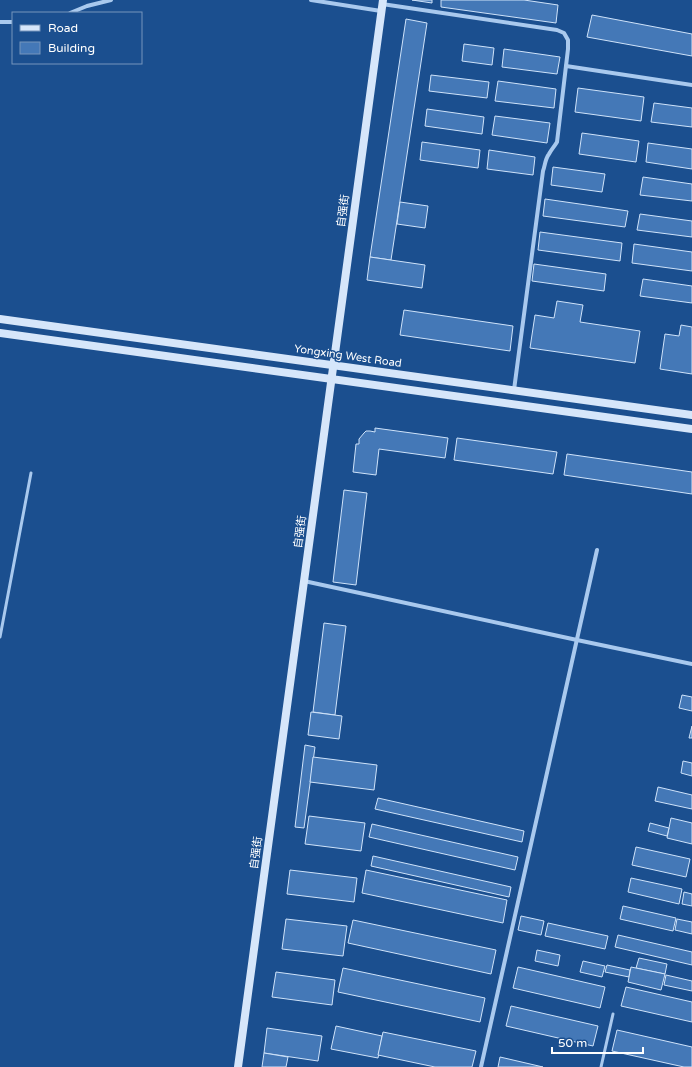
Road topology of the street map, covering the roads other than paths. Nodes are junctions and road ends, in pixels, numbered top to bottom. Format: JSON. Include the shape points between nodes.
{"nodes":[{"id":1,"x":111,"y":0,"type":"edge"},
{"id":2,"x":311,"y":0,"type":"edge"},
{"id":3,"x":382,"y":5,"type":"edge"},
{"id":4,"x":72,"y":12,"type":"edge"},
{"id":5,"x":0,"y":22,"type":"edge"},
{"id":6,"x":12,"y":22,"type":"edge"},
{"id":7,"x":566,"y":66,"type":"junction"},
{"id":8,"x":692,"y":85,"type":"edge"},
{"id":9,"x":0,"y":319,"type":"edge"},
{"id":10,"x":0,"y":333,"type":"edge"},
{"id":11,"x":334,"y":365,"type":"junction"},
{"id":12,"x":332,"y":379,"type":"junction"},
{"id":13,"x":514,"y":390,"type":"junction"},
{"id":14,"x":692,"y":415,"type":"edge"},
{"id":15,"x":692,"y":429,"type":"edge"},
{"id":16,"x":31,"y":474,"type":"dead end"},
{"id":17,"x":597,"y":550,"type":"dead end"},
{"id":18,"x":304,"y":581,"type":"junction"},
{"id":19,"x":0,"y":637,"type":"edge"},
{"id":20,"x":577,"y":640,"type":"junction"},
{"id":21,"x":692,"y":664,"type":"edge"},
{"id":22,"x":613,"y":1014,"type":"dead end"},
{"id":23,"x":238,"y":1067,"type":"edge"},
{"id":24,"x":481,"y":1067,"type":"edge"},
{"id":25,"x":601,"y":1067,"type":"edge"}],
"edges":[{"from":1,"to":4,"type":"street"},
{"from":2,"to":3,"type":"street"},
{"from":3,"to":7,"type":"street","via":[[557,30],[564,33],[568,40]]},
{"from":3,"to":11,"type":"main road","name":"自强街"},
{"from":5,"to":6,"type":"street"},
{"from":7,"to":8,"type":"street"},
{"from":7,"to":13,"type":"street","via":[[557,142],[554,149],[549,152],[543,171]]},
{"from":9,"to":11,"type":"main road","name":"Yongxing West Road"},
{"from":10,"to":12,"type":"main road"},
{"from":11,"to":12,"type":"main road","name":"自强街"},
{"from":11,"to":13,"type":"main road","name":"Yongxing West Road"},
{"from":12,"to":15,"type":"main road"},
{"from":12,"to":18,"type":"main road","name":"自强街"},
{"from":13,"to":14,"type":"main road","name":"Yongxing West Road"},
{"from":16,"to":19,"type":"lane"},
{"from":17,"to":20,"type":"street"},
{"from":18,"to":20,"type":"street"},
{"from":18,"to":23,"type":"main road","name":"自强街"},
{"from":20,"to":21,"type":"street"},
{"from":20,"to":24,"type":"street"},
{"from":22,"to":25,"type":"lane"}]}
